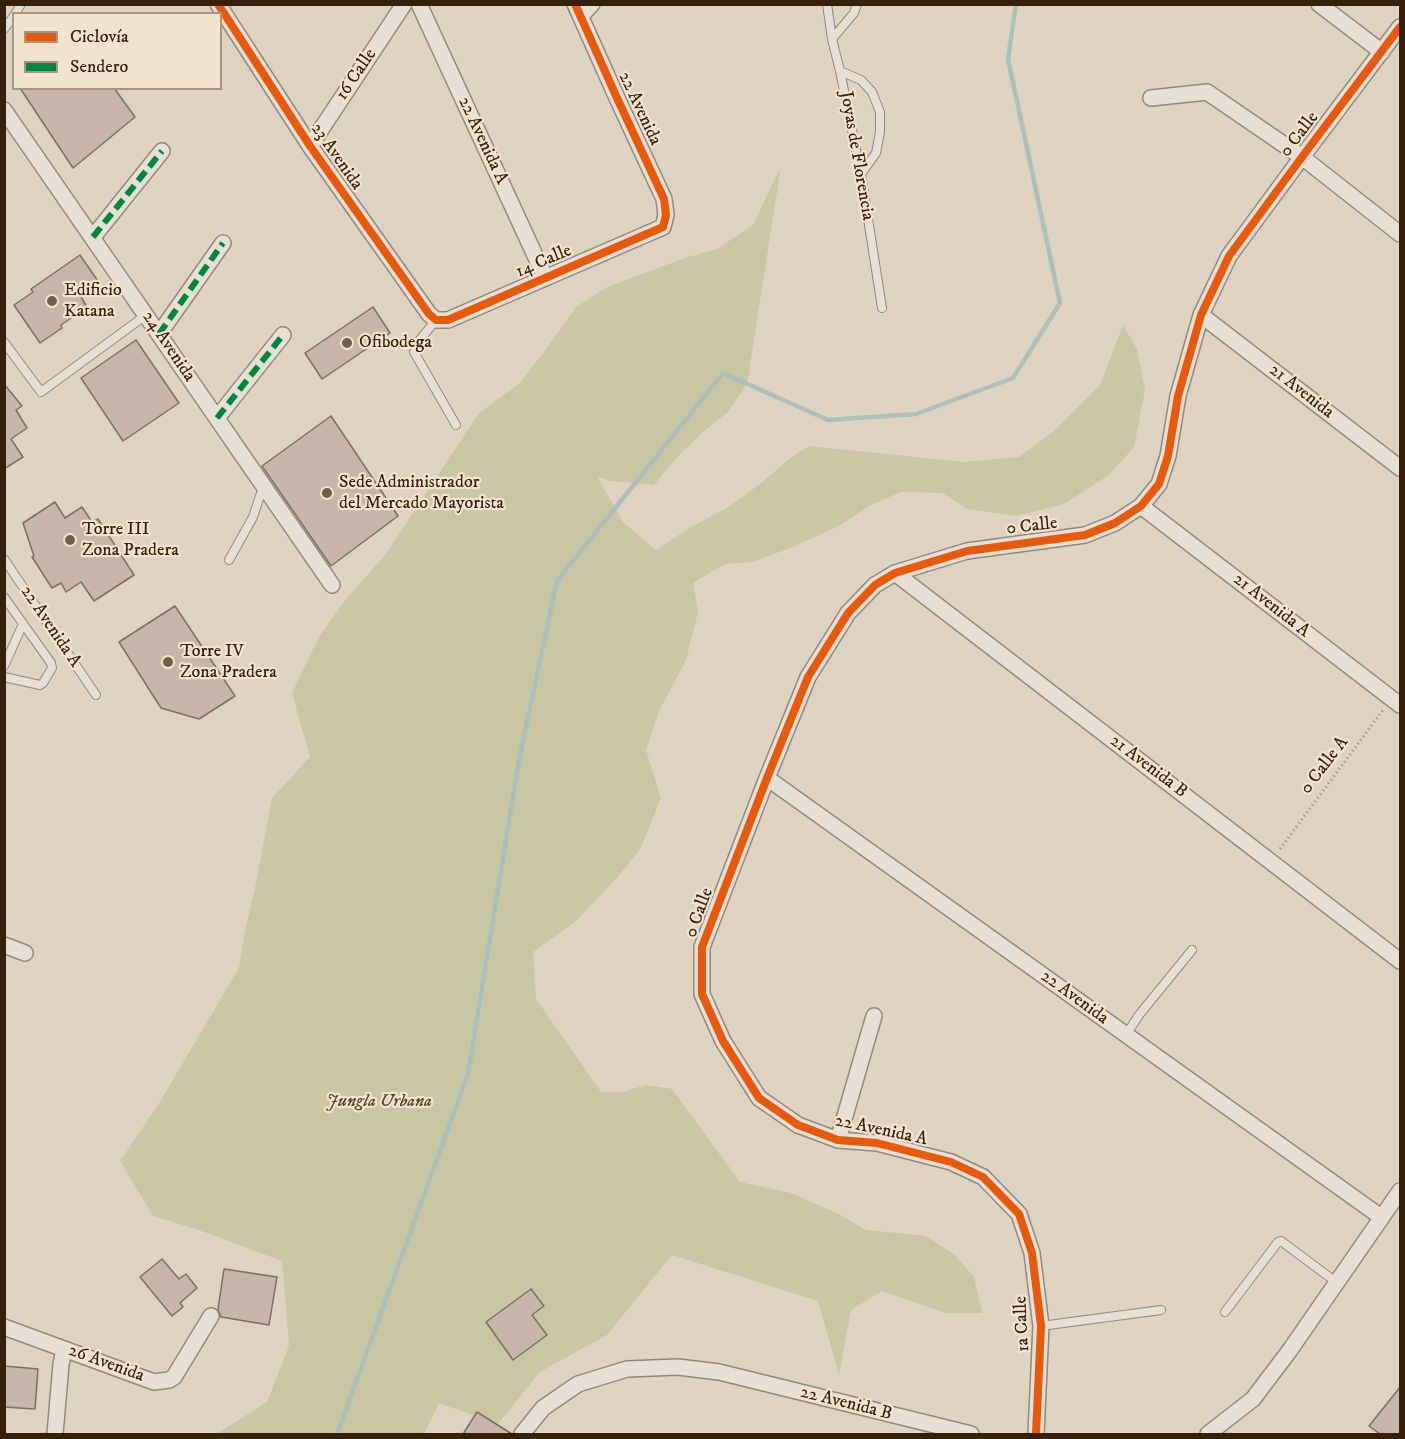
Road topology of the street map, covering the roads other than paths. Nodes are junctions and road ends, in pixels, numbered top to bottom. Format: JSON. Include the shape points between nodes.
{"nodes":[{"id":1,"x":218,"y":4,"type":"edge"},
{"id":2,"x":404,"y":4,"type":"edge"},
{"id":3,"x":418,"y":4,"type":"edge"},
{"id":4,"x":592,"y":4,"type":"edge"},
{"id":5,"x":827,"y":4,"type":"edge"},
{"id":6,"x":857,"y":4,"type":"edge"},
{"id":7,"x":1318,"y":4,"type":"edge"},
{"id":8,"x":578,"y":10,"type":"edge"},
{"id":9,"x":1401,"y":27,"type":"edge"},
{"id":10,"x":832,"y":39,"type":"junction"},
{"id":11,"x":1382,"y":52,"type":"junction"},
{"id":12,"x":840,"y":71,"type":"junction"},
{"id":13,"x":1151,"y":98,"type":"dead end"},
{"id":14,"x":4,"y":110,"type":"edge"},
{"id":15,"x":310,"y":146,"type":"junction"},
{"id":16,"x":162,"y":151,"type":"dead end"},
{"id":17,"x":1302,"y":157,"type":"junction"},
{"id":18,"x":861,"y":174,"type":"junction"},
{"id":19,"x":663,"y":227,"type":"joint"},
{"id":20,"x":1401,"y":234,"type":"edge"},
{"id":21,"x":93,"y":237,"type":"junction"},
{"id":22,"x":223,"y":243,"type":"dead end"},
{"id":23,"x":545,"y":277,"type":"junction"},
{"id":24,"x":882,"y":308,"type":"dead end"},
{"id":25,"x":146,"y":315,"type":"junction"},
{"id":26,"x":1201,"y":315,"type":"junction"},
{"id":27,"x":436,"y":321,"type":"junction"},
{"id":28,"x":159,"y":334,"type":"junction"},
{"id":29,"x":283,"y":334,"type":"dead end"},
{"id":30,"x":4,"y":342,"type":"edge"},
{"id":31,"x":217,"y":418,"type":"junction"},
{"id":32,"x":456,"y":425,"type":"dead end"},
{"id":33,"x":1401,"y":468,"type":"edge"},
{"id":34,"x":264,"y":486,"type":"junction"},
{"id":35,"x":1141,"y":506,"type":"junction"},
{"id":36,"x":4,"y":559,"type":"edge"},
{"id":37,"x":229,"y":560,"type":"dead end"},
{"id":38,"x":895,"y":573,"type":"junction"},
{"id":39,"x":332,"y":585,"type":"dead end"},
{"id":40,"x":4,"y":597,"type":"edge"},
{"id":41,"x":23,"y":624,"type":"junction"},
{"id":42,"x":4,"y":666,"type":"edge"},
{"id":43,"x":4,"y":676,"type":"edge"},
{"id":44,"x":96,"y":695,"type":"dead end"},
{"id":45,"x":1396,"y":702,"type":"edge"},
{"id":46,"x":766,"y":778,"type":"junction"},
{"id":47,"x":4,"y":945,"type":"edge"},
{"id":48,"x":1192,"y":950,"type":"dead end"},
{"id":49,"x":25,"y":953,"type":"dead end"},
{"id":50,"x":1401,"y":961,"type":"edge"},
{"id":51,"x":874,"y":1016,"type":"dead end"},
{"id":52,"x":1126,"y":1035,"type":"junction"},
{"id":53,"x":723,"y":1041,"type":"joint"},
{"id":54,"x":838,"y":1140,"type":"junction"},
{"id":55,"x":1401,"y":1191,"type":"edge"},
{"id":56,"x":1019,"y":1214,"type":"joint"},
{"id":57,"x":1381,"y":1217,"type":"junction"},
{"id":58,"x":1336,"y":1282,"type":"junction"},
{"id":59,"x":1161,"y":1310,"type":"dead end"},
{"id":60,"x":1225,"y":1312,"type":"dead end"},
{"id":61,"x":211,"y":1316,"type":"dead end"},
{"id":62,"x":1041,"y":1326,"type":"junction"},
{"id":63,"x":4,"y":1327,"type":"edge"},
{"id":64,"x":64,"y":1350,"type":"junction"},
{"id":65,"x":55,"y":1434,"type":"edge"},
{"id":66,"x":522,"y":1434,"type":"edge"},
{"id":67,"x":971,"y":1434,"type":"edge"},
{"id":68,"x":1036,"y":1434,"type":"edge"},
{"id":69,"x":1208,"y":1434,"type":"edge"}],
"edges":[{"from":1,"to":15,"type":"street","name":"23 Avenida"},
{"from":2,"to":15,"type":"street","name":"16 Calle"},
{"from":3,"to":23,"type":"street","name":"22 Avenida A"},
{"from":4,"to":8,"type":"street"},
{"from":5,"to":10,"type":"lane","name":"Joyas de Florencia"},
{"from":6,"to":10,"type":"lane"},
{"from":7,"to":11,"type":"street"},
{"from":8,"to":19,"type":"street","name":"22 Avenida","via":[[664,199]]},
{"from":9,"to":11,"type":"street","name":"0 Calle"},
{"from":10,"to":12,"type":"lane","name":"Joyas de Florencia"},
{"from":11,"to":17,"type":"street","name":"0 Calle"},
{"from":12,"to":18,"type":"lane","name":"Joyas de Florencia"},
{"from":12,"to":18,"type":"lane","via":[[861,80],[872,92],[880,112],[876,153]]},
{"from":13,"to":17,"type":"street","via":[[1207,92]]},
{"from":14,"to":21,"type":"street","name":"24 Avenida"},
{"from":15,"to":27,"type":"street","name":"23 Avenida"},
{"from":16,"to":21,"type":"street"},
{"from":17,"to":20,"type":"street"},
{"from":17,"to":26,"type":"street","name":"0 Calle","via":[[1229,256]]},
{"from":18,"to":24,"type":"lane","name":"Joyas de Florencia"},
{"from":19,"to":23,"type":"street","name":"14 Calle"},
{"from":21,"to":25,"type":"street","name":"24 Avenida"},
{"from":22,"to":28,"type":"street"},
{"from":23,"to":27,"type":"street","name":"14 Calle","via":[[448,320]]},
{"from":25,"to":28,"type":"street","name":"24 Avenida"},
{"from":25,"to":30,"type":"lane","via":[[41,392]]},
{"from":26,"to":33,"type":"street","name":"21 Avenida"},
{"from":26,"to":35,"type":"street","name":"0 Calle","via":[[1178,396],[1168,456],[1159,484]]},
{"from":27,"to":32,"type":"lane","via":[[414,352]]},
{"from":28,"to":31,"type":"street","name":"24 Avenida"},
{"from":29,"to":31,"type":"street"},
{"from":31,"to":34,"type":"street","name":"24 Avenida"},
{"from":34,"to":37,"type":"lane","via":[[253,518]]},
{"from":34,"to":39,"type":"street","name":"24 Avenida"},
{"from":35,"to":38,"type":"street","name":"0 Calle","via":[[1115,523],[1085,535],[967,551]]},
{"from":35,"to":45,"type":"street","name":"21 Avenida A"},
{"from":36,"to":44,"type":"lane","name":"22 Avenida A"},
{"from":38,"to":46,"type":"street","name":"0 Calle","via":[[875,585],[848,613],[828,643],[808,677]]},
{"from":38,"to":50,"type":"street","name":"21 Avenida B"},
{"from":40,"to":41,"type":"lane"},
{"from":41,"to":42,"type":"lane"},
{"from":41,"to":43,"type":"lane","via":[[52,668],[40,685]]},
{"from":46,"to":52,"type":"street","name":"22 Avenida"},
{"from":46,"to":53,"type":"street","name":"0 Calle","via":[[702,947],[702,994]]},
{"from":47,"to":49,"type":"street"},
{"from":48,"to":52,"type":"lane"},
{"from":51,"to":54,"type":"street"},
{"from":52,"to":57,"type":"street","name":"22 Avenida"},
{"from":53,"to":54,"type":"street","name":"22 Avenida A","via":[[759,1098],[798,1125]]},
{"from":54,"to":56,"type":"street","name":"22 Avenida A","via":[[877,1143],[951,1162],[983,1177]]},
{"from":55,"to":57,"type":"street"},
{"from":56,"to":62,"type":"street","name":"1a Calle","via":[[1032,1253]]},
{"from":57,"to":58,"type":"street"},
{"from":58,"to":60,"type":"lane","via":[[1281,1241]]},
{"from":58,"to":69,"type":"street","via":[[1253,1399]]},
{"from":59,"to":62,"type":"lane"},
{"from":61,"to":64,"type":"street","name":"26 Avenida","via":[[169,1380],[154,1382]]},
{"from":62,"to":68,"type":"street","name":"1a Calle"},
{"from":63,"to":64,"type":"street","name":"26 Avenida"},
{"from":64,"to":65,"type":"street"},
{"from":66,"to":67,"type":"street","name":"22 Avenida B","via":[[543,1408],[578,1384],[627,1369],[678,1366],[719,1372]]}]}
